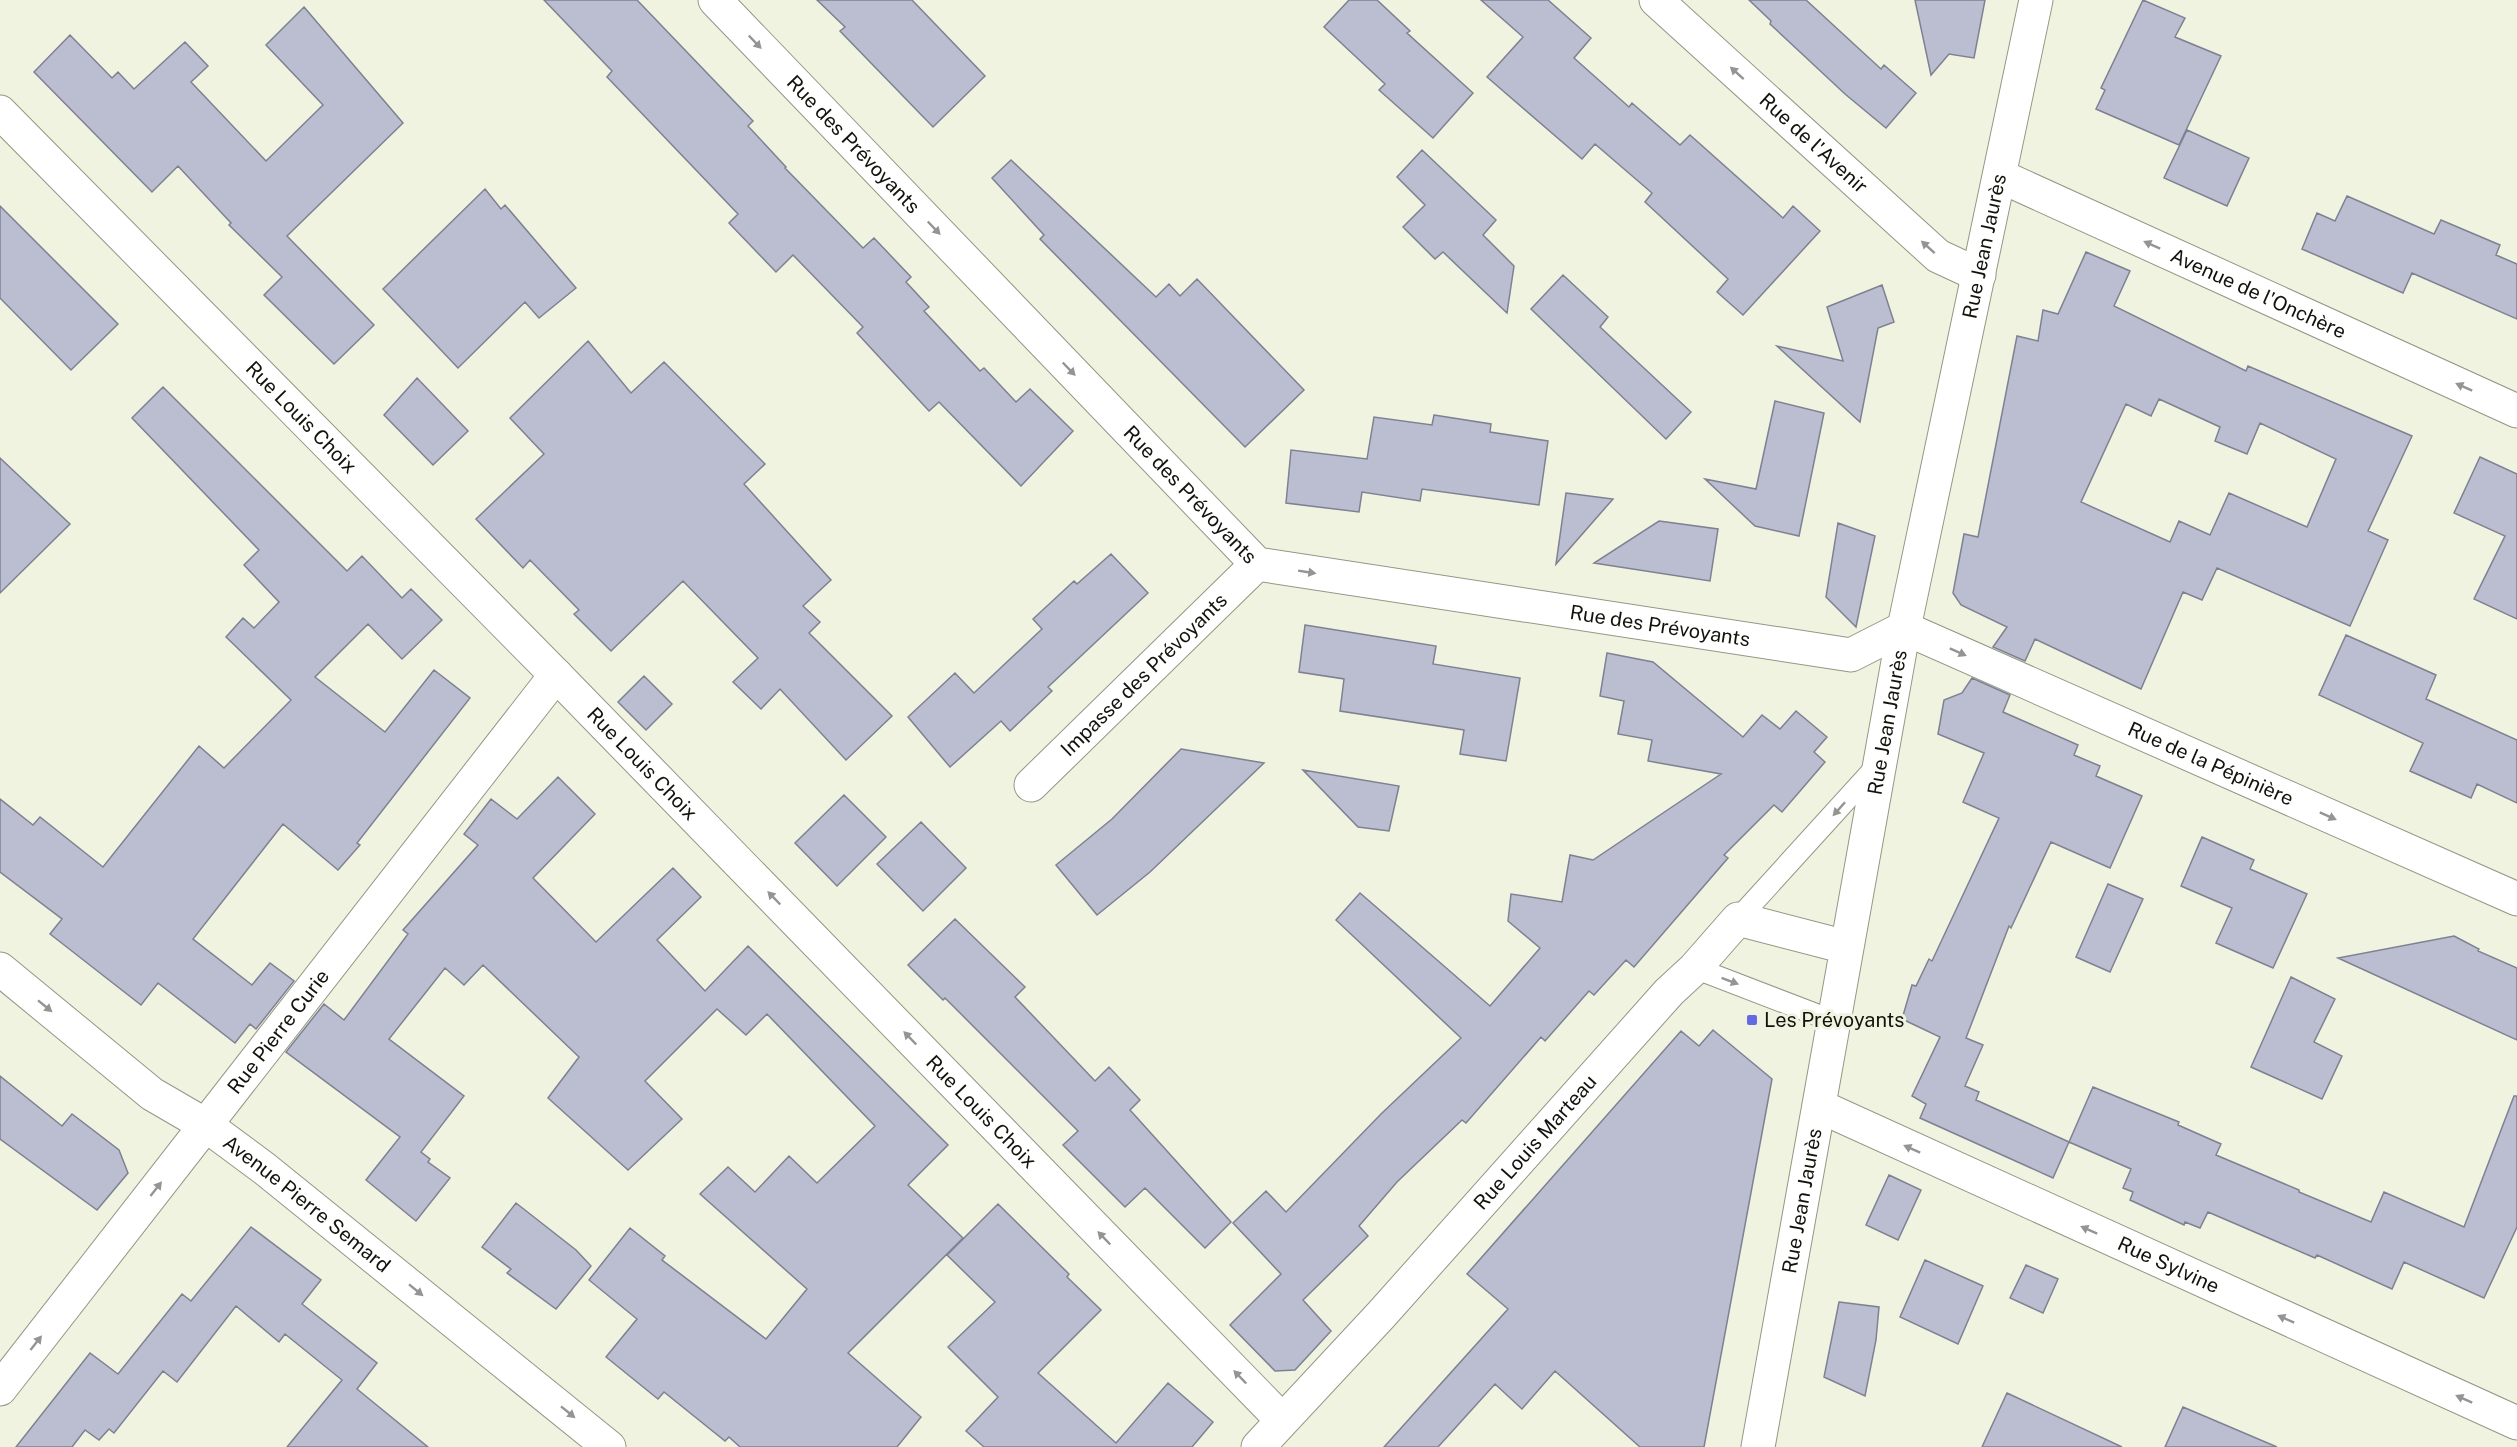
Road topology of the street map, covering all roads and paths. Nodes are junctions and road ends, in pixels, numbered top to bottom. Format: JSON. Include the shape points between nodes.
{"nodes":[{"id":1,"x":715,"y":0,"type":"edge"},
{"id":2,"x":1656,"y":0,"type":"edge"},
{"id":3,"x":2036,"y":0,"type":"edge"},
{"id":4,"x":0,"y":112,"type":"edge"},
{"id":5,"x":2000,"y":176,"type":"junction"},
{"id":6,"x":1978,"y":275,"type":"junction"},
{"id":7,"x":2517,"y":411,"type":"edge"},
{"id":8,"x":1257,"y":564,"type":"junction"},
{"id":9,"x":1904,"y":628,"type":"junction"},
{"id":10,"x":556,"y":675,"type":"junction"},
{"id":11,"x":1878,"y":765,"type":"junction"},
{"id":12,"x":1031,"y":785,"type":"dead end"},
{"id":13,"x":2517,"y":899,"type":"edge"},
{"id":14,"x":1738,"y":919,"type":"junction"},
{"id":15,"x":1846,"y":947,"type":"junction"},
{"id":16,"x":1695,"y":968,"type":"junction"},
{"id":17,"x":0,"y":969,"type":"edge"},
{"id":18,"x":1833,"y":1021,"type":"junction"},
{"id":19,"x":1819,"y":1106,"type":"junction"},
{"id":20,"x":207,"y":1126,"type":"junction"},
{"id":21,"x":0,"y":1389,"type":"edge"},
{"id":22,"x":1281,"y":1419,"type":"junction"},
{"id":23,"x":2517,"y":1423,"type":"edge"},
{"id":24,"x":609,"y":1447,"type":"edge"},
{"id":25,"x":1258,"y":1447,"type":"edge"},
{"id":26,"x":1758,"y":1447,"type":"edge"}],
"edges":[{"from":1,"to":8,"type":"street","name":"Rue des Prévoyants","one_way":true},
{"from":6,"to":2,"type":"street","name":"Rue de l'Avenir","one_way":true,"via":[[1938,256]]},
{"from":3,"to":5,"type":"street","name":"Rue Jean Jaurès"},
{"from":4,"to":10,"type":"street","name":"Rue Louis Choix"},
{"from":5,"to":6,"type":"street","name":"Rue Jean Jaurès"},
{"from":7,"to":5,"type":"street","name":"Avenue de l'Onchère","one_way":true},
{"from":6,"to":9,"type":"street","name":"Rue Jean Jaurès"},
{"from":8,"to":9,"type":"street","name":"Rue des Prévoyants","one_way":true,"via":[[1851,656]]},
{"from":8,"to":12,"type":"street","name":"Impasse des Prévoyants"},
{"from":9,"to":11,"type":"street","name":"Rue Jean Jaurès"},
{"from":9,"to":13,"type":"street","name":"Rue de la Pépinière","one_way":true},
{"from":10,"to":20,"type":"street","name":"Rue Pierre Curie"},
{"from":22,"to":10,"type":"street","name":"Rue Louis Choix","one_way":true},
{"from":11,"to":14,"type":"lane","one_way":true},
{"from":11,"to":15,"type":"street","name":"Rue Jean Jaurès"},
{"from":14,"to":15,"type":"street"},
{"from":14,"to":16,"type":"street","name":"Rue Louis Marteau"},
{"from":15,"to":18,"type":"street","name":"Rue Jean Jaurès"},
{"from":16,"to":18,"type":"lane","one_way":true},
{"from":16,"to":22,"type":"street","name":"Rue Louis Marteau","via":[[1669,992],[1381,1315]]},
{"from":17,"to":20,"type":"street","name":"Avenue Pierre Semard","one_way":true,"via":[[152,1094]]},
{"from":18,"to":19,"type":"street","name":"Rue Jean Jaurès"},
{"from":23,"to":19,"type":"street","name":"Rue Sylvine","one_way":true},
{"from":19,"to":26,"type":"street","name":"Rue Jean Jaurès"},
{"from":21,"to":20,"type":"street","name":"Rue Pierre Curie","one_way":true},
{"from":20,"to":24,"type":"street","name":"Avenue Pierre Semard","one_way":true},
{"from":22,"to":25,"type":"street","name":"Rue Louis Marteau"}]}
